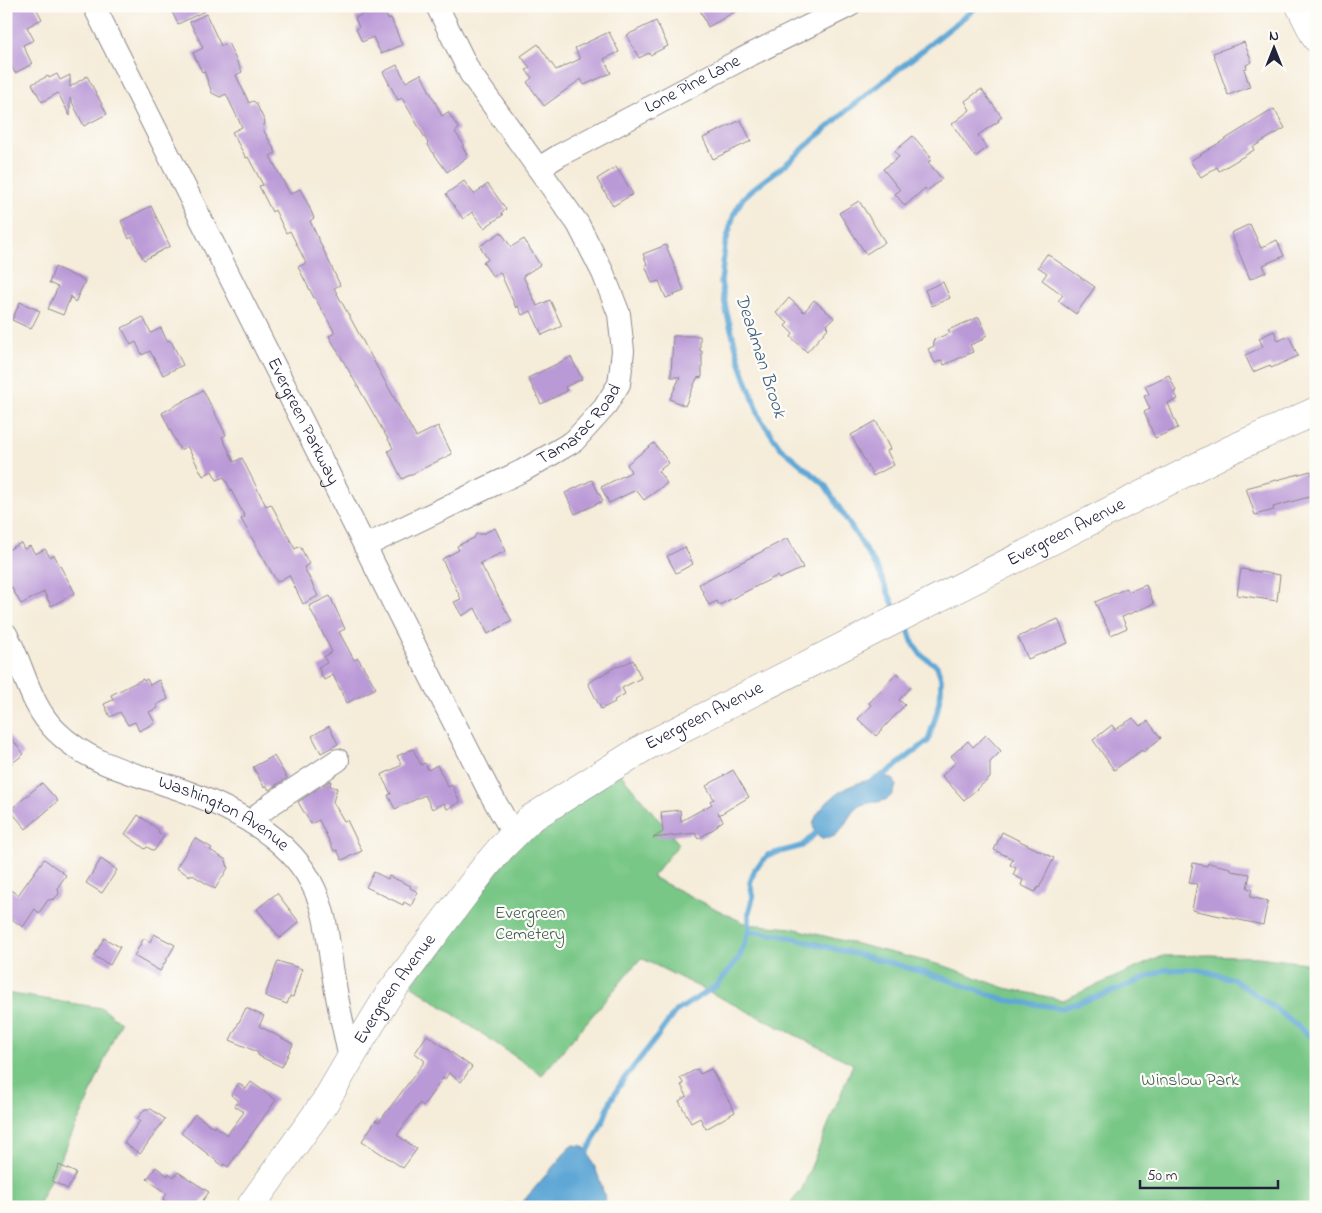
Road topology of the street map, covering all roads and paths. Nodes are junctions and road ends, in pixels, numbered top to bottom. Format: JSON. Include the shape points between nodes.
{"nodes":[{"id":1,"x":94,"y":6,"type":"edge"},
{"id":2,"x":437,"y":6,"type":"edge"},
{"id":3,"x":849,"y":6,"type":"edge"},
{"id":4,"x":1300,"y":6,"type":"edge"},
{"id":5,"x":1316,"y":38,"type":"edge"},
{"id":6,"x":540,"y":168,"type":"junction"},
{"id":7,"x":1316,"y":411,"type":"edge"},
{"id":8,"x":365,"y":546,"type":"junction"},
{"id":9,"x":6,"y":634,"type":"edge"},
{"id":10,"x":338,"y":760,"type":"dead end"},
{"id":11,"x":252,"y":823,"type":"junction"},
{"id":12,"x":514,"y":835,"type":"junction"},
{"id":13,"x":350,"y":1059,"type":"junction"},
{"id":14,"x":250,"y":1207,"type":"edge"}],
"edges":[{"from":1,"to":8,"type":"street","name":"Evergreen Parkway"},
{"from":2,"to":6,"type":"street","name":"Tamarac Road","via":[[470,73]]},
{"from":3,"to":6,"type":"street","name":"Lone Pine Lane"},
{"from":4,"to":5,"type":"main road"},
{"from":6,"to":8,"type":"street","name":"Tamarac Road","via":[[578,224],[604,273],[619,314],[623,351],[619,384],[604,408],[574,441],[522,471]]},
{"from":7,"to":12,"type":"main road","name":"Evergreen Avenue","via":[[1230,450],[645,747],[530,819]]},
{"from":8,"to":12,"type":"street","name":"Evergreen Parkway"},
{"from":9,"to":11,"type":"street","name":"Washington Avenue","via":[[37,705],[49,724],[66,741],[94,759],[180,789]]},
{"from":10,"to":11,"type":"street","via":[[273,803]]},
{"from":11,"to":13,"type":"street","name":"Washington Avenue","via":[[298,861],[322,906]]},
{"from":12,"to":13,"type":"main road","name":"Evergreen Avenue","via":[[485,867],[399,981]]},
{"from":13,"to":14,"type":"main road","name":"Evergreen Avenue","via":[[325,1102]]}]}
